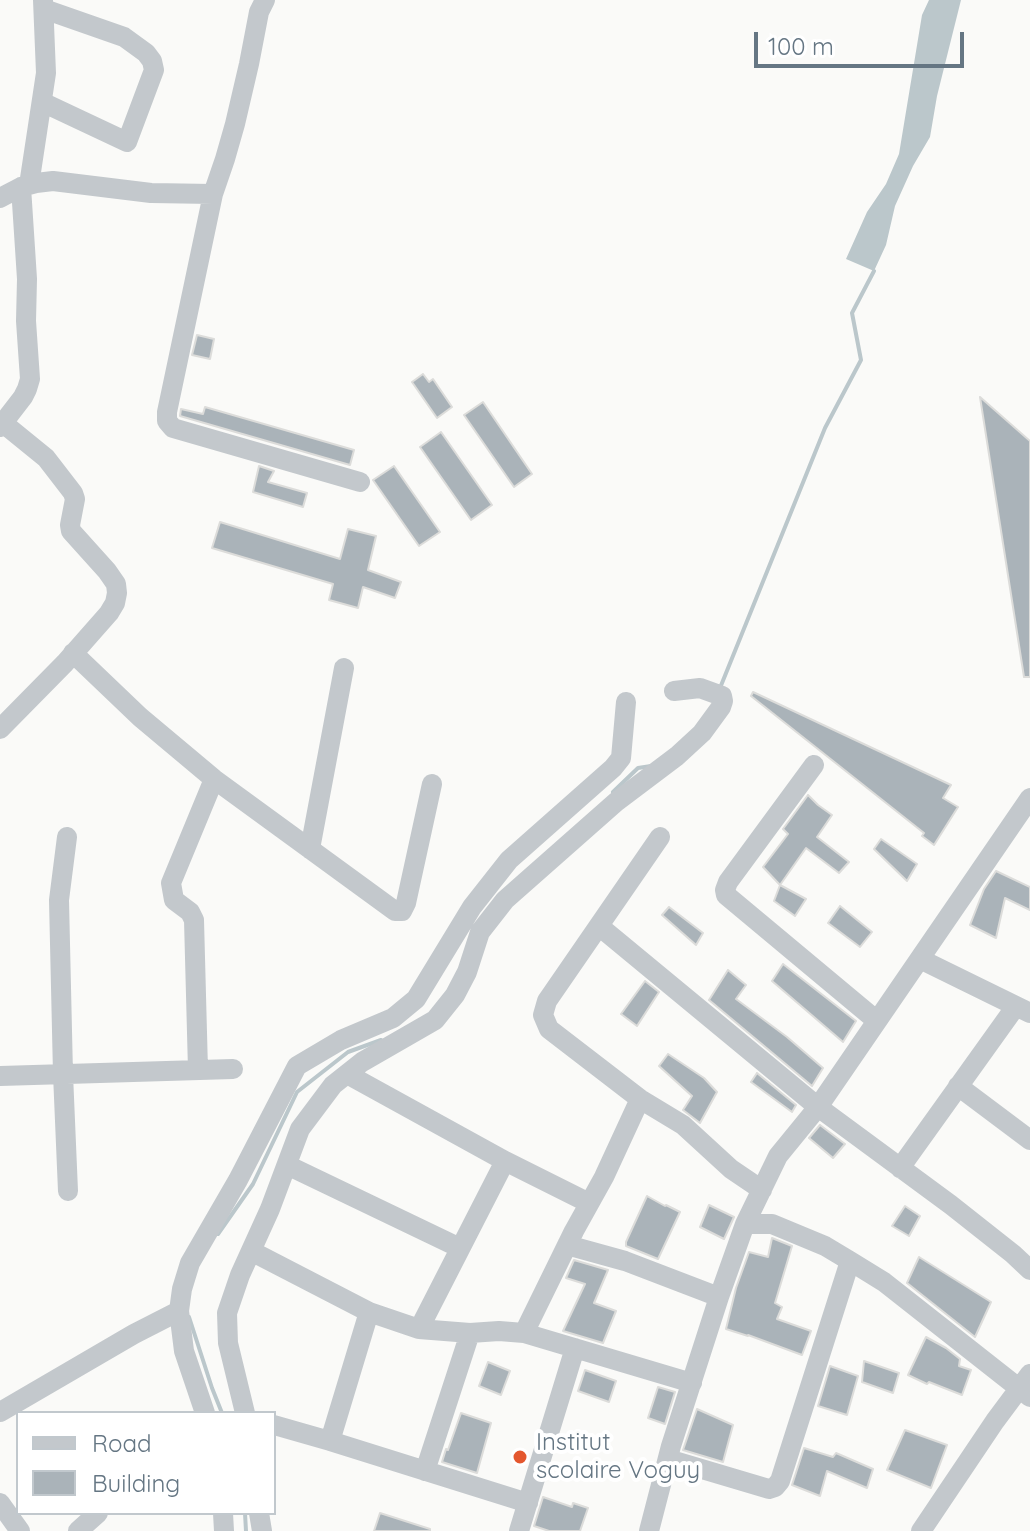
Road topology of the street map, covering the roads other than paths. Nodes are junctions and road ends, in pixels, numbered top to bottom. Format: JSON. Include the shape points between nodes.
{"nodes":[{"id":1,"x":265,"y":0,"type":"edge"},
{"id":2,"x":43,"y":5,"type":"edge"},
{"id":3,"x":42,"y":102,"type":"junction"},
{"id":4,"x":25,"y":186,"type":"junction"},
{"id":5,"x":213,"y":194,"type":"junction"},
{"id":6,"x":0,"y":198,"type":"edge"},
{"id":7,"x":1,"y":425,"type":"edge"},
{"id":8,"x":360,"y":482,"type":"dead end"},
{"id":9,"x":73,"y":653,"type":"junction"},
{"id":10,"x":344,"y":668,"type":"dead end"},
{"id":11,"x":674,"y":691,"type":"dead end"},
{"id":12,"x":626,"y":702,"type":"dead end"},
{"id":13,"x":0,"y":729,"type":"edge"},
{"id":14,"x":814,"y":765,"type":"dead end"},
{"id":15,"x":214,"y":779,"type":"junction"},
{"id":16,"x":432,"y":784,"type":"dead end"},
{"id":17,"x":1030,"y":798,"type":"edge"},
{"id":18,"x":67,"y":837,"type":"dead end"},
{"id":19,"x":660,"y":837,"type":"dead end"},
{"id":20,"x":310,"y":849,"type":"junction"},
{"id":21,"x":599,"y":926,"type":"junction"},
{"id":22,"x":920,"y":959,"type":"junction"},
{"id":23,"x":1023,"y":1010,"type":"edge"},
{"id":24,"x":877,"y":1021,"type":"junction"},
{"id":25,"x":233,"y":1069,"type":"dead end"},
{"id":26,"x":198,"y":1070,"type":"junction"},
{"id":27,"x":63,"y":1074,"type":"junction"},
{"id":28,"x":347,"y":1074,"type":"junction"},
{"id":29,"x":0,"y":1076,"type":"edge"},
{"id":30,"x":958,"y":1086,"type":"junction"},
{"id":31,"x":640,"y":1099,"type":"junction"},
{"id":32,"x":818,"y":1107,"type":"junction"},
{"id":33,"x":1030,"y":1140,"type":"edge"},
{"id":34,"x":505,"y":1161,"type":"junction"},
{"id":35,"x":287,"y":1165,"type":"junction"},
{"id":36,"x":900,"y":1168,"type":"junction"},
{"id":37,"x":762,"y":1190,"type":"junction"},
{"id":38,"x":68,"y":1191,"type":"dead end"},
{"id":39,"x":589,"y":1203,"type":"junction"},
{"id":40,"x":745,"y":1224,"type":"junction"},
{"id":41,"x":567,"y":1245,"type":"junction"},
{"id":42,"x":460,"y":1248,"type":"junction"},
{"id":43,"x":251,"y":1251,"type":"junction"},
{"id":44,"x":850,"y":1261,"type":"junction"},
{"id":45,"x":1030,"y":1270,"type":"edge"},
{"id":46,"x":719,"y":1297,"type":"junction"},
{"id":47,"x":179,"y":1311,"type":"junction"},
{"id":48,"x":369,"y":1312,"type":"junction"},
{"id":49,"x":419,"y":1329,"type":"junction"},
{"id":50,"x":470,"y":1333,"type":"junction"},
{"id":51,"x":524,"y":1333,"type":"junction"},
{"id":52,"x":575,"y":1348,"type":"junction"},
{"id":53,"x":692,"y":1383,"type":"junction"},
{"id":54,"x":1026,"y":1387,"type":"edge"},
{"id":55,"x":204,"y":1411,"type":"edge"},
{"id":56,"x":245,"y":1411,"type":"edge"},
{"id":57,"x":0,"y":1412,"type":"edge"},
{"id":58,"x":276,"y":1426,"type":"edge"},
{"id":59,"x":330,"y":1441,"type":"junction"},
{"id":60,"x":668,"y":1459,"type":"junction"},
{"id":61,"x":425,"y":1471,"type":"junction"},
{"id":62,"x":0,"y":1503,"type":"edge"},
{"id":63,"x":528,"y":1503,"type":"junction"},
{"id":64,"x":96,"y":1515,"type":"edge"},
{"id":65,"x":20,"y":1531,"type":"edge"},
{"id":66,"x":78,"y":1531,"type":"edge"},
{"id":67,"x":519,"y":1531,"type":"edge"},
{"id":68,"x":649,"y":1531,"type":"edge"},
{"id":69,"x":921,"y":1531,"type":"edge"}],
"edges":[{"from":1,"to":5,"type":"street"},
{"from":2,"to":3,"type":"street"},
{"from":2,"to":3,"type":"street","via":[[124,37],[146,53],[154,70],[127,142]]},
{"from":3,"to":4,"type":"street"},
{"from":4,"to":5,"type":"street","via":[[53,181],[151,193]]},
{"from":4,"to":6,"type":"street"},
{"from":4,"to":7,"type":"street","via":[[30,379]]},
{"from":5,"to":8,"type":"street","via":[[167,421],[173,428]]},
{"from":7,"to":9,"type":"street","via":[[46,458],[73,493],[71,531],[116,584],[109,613]]},
{"from":9,"to":13,"type":"street"},
{"from":9,"to":15,"type":"street"},
{"from":10,"to":20,"type":"street"},
{"from":11,"to":28,"type":"street","via":[[700,688],[723,701],[702,733],[677,756],[505,900],[480,932],[467,972],[435,1020]]},
{"from":12,"to":47,"type":"street","via":[[621,758],[509,860],[472,907],[416,999],[393,1018],[297,1066],[190,1263]]},
{"from":14,"to":24,"type":"street","via":[[728,882],[726,895]]},
{"from":15,"to":20,"type":"street"},
{"from":15,"to":26,"type":"street","via":[[171,883],[174,900],[194,920]]},
{"from":16,"to":20,"type":"street","via":[[402,911]]},
{"from":17,"to":22,"type":"street"},
{"from":18,"to":27,"type":"street","via":[[59,900]]},
{"from":19,"to":21,"type":"street"},
{"from":21,"to":31,"type":"street","via":[[547,1001],[543,1015],[549,1029]]},
{"from":21,"to":32,"type":"street"},
{"from":22,"to":23,"type":"street"},
{"from":22,"to":24,"type":"street"},
{"from":23,"to":30,"type":"street"},
{"from":24,"to":32,"type":"street"},
{"from":25,"to":26,"type":"street"},
{"from":26,"to":27,"type":"street"},
{"from":27,"to":29,"type":"street"},
{"from":27,"to":38,"type":"street"},
{"from":28,"to":34,"type":"street"},
{"from":28,"to":35,"type":"street","via":[[300,1129]]},
{"from":30,"to":33,"type":"street"},
{"from":30,"to":36,"type":"street"},
{"from":31,"to":37,"type":"street","via":[[683,1125]]},
{"from":31,"to":39,"type":"street"},
{"from":32,"to":36,"type":"street"},
{"from":32,"to":37,"type":"street","via":[[778,1156]]},
{"from":34,"to":39,"type":"street"},
{"from":34,"to":42,"type":"street"},
{"from":35,"to":42,"type":"street"},
{"from":35,"to":43,"type":"street"},
{"from":36,"to":45,"type":"street"},
{"from":37,"to":40,"type":"street"},
{"from":39,"to":41,"type":"street"},
{"from":40,"to":44,"type":"street","via":[[772,1224]]},
{"from":40,"to":46,"type":"street"},
{"from":41,"to":46,"type":"street"},
{"from":41,"to":51,"type":"street"},
{"from":42,"to":49,"type":"street"},
{"from":43,"to":48,"type":"street"},
{"from":43,"to":56,"type":"street","via":[[227,1313],[228,1343]]},
{"from":44,"to":54,"type":"street"},
{"from":44,"to":60,"type":"street","via":[[775,1487]]},
{"from":46,"to":53,"type":"street"},
{"from":47,"to":55,"type":"street","via":[[184,1351]]},
{"from":47,"to":57,"type":"street"},
{"from":48,"to":49,"type":"street"},
{"from":48,"to":59,"type":"street"},
{"from":49,"to":50,"type":"street"},
{"from":50,"to":51,"type":"street"},
{"from":50,"to":61,"type":"street"},
{"from":51,"to":52,"type":"street"},
{"from":52,"to":53,"type":"street"},
{"from":52,"to":63,"type":"street"},
{"from":53,"to":60,"type":"street"},
{"from":54,"to":69,"type":"street","via":[[995,1421]]},
{"from":58,"to":59,"type":"street"},
{"from":59,"to":61,"type":"street"},
{"from":60,"to":68,"type":"street"},
{"from":61,"to":63,"type":"street"},
{"from":62,"to":65,"type":"street"},
{"from":63,"to":67,"type":"street"},
{"from":64,"to":66,"type":"street"}]}
